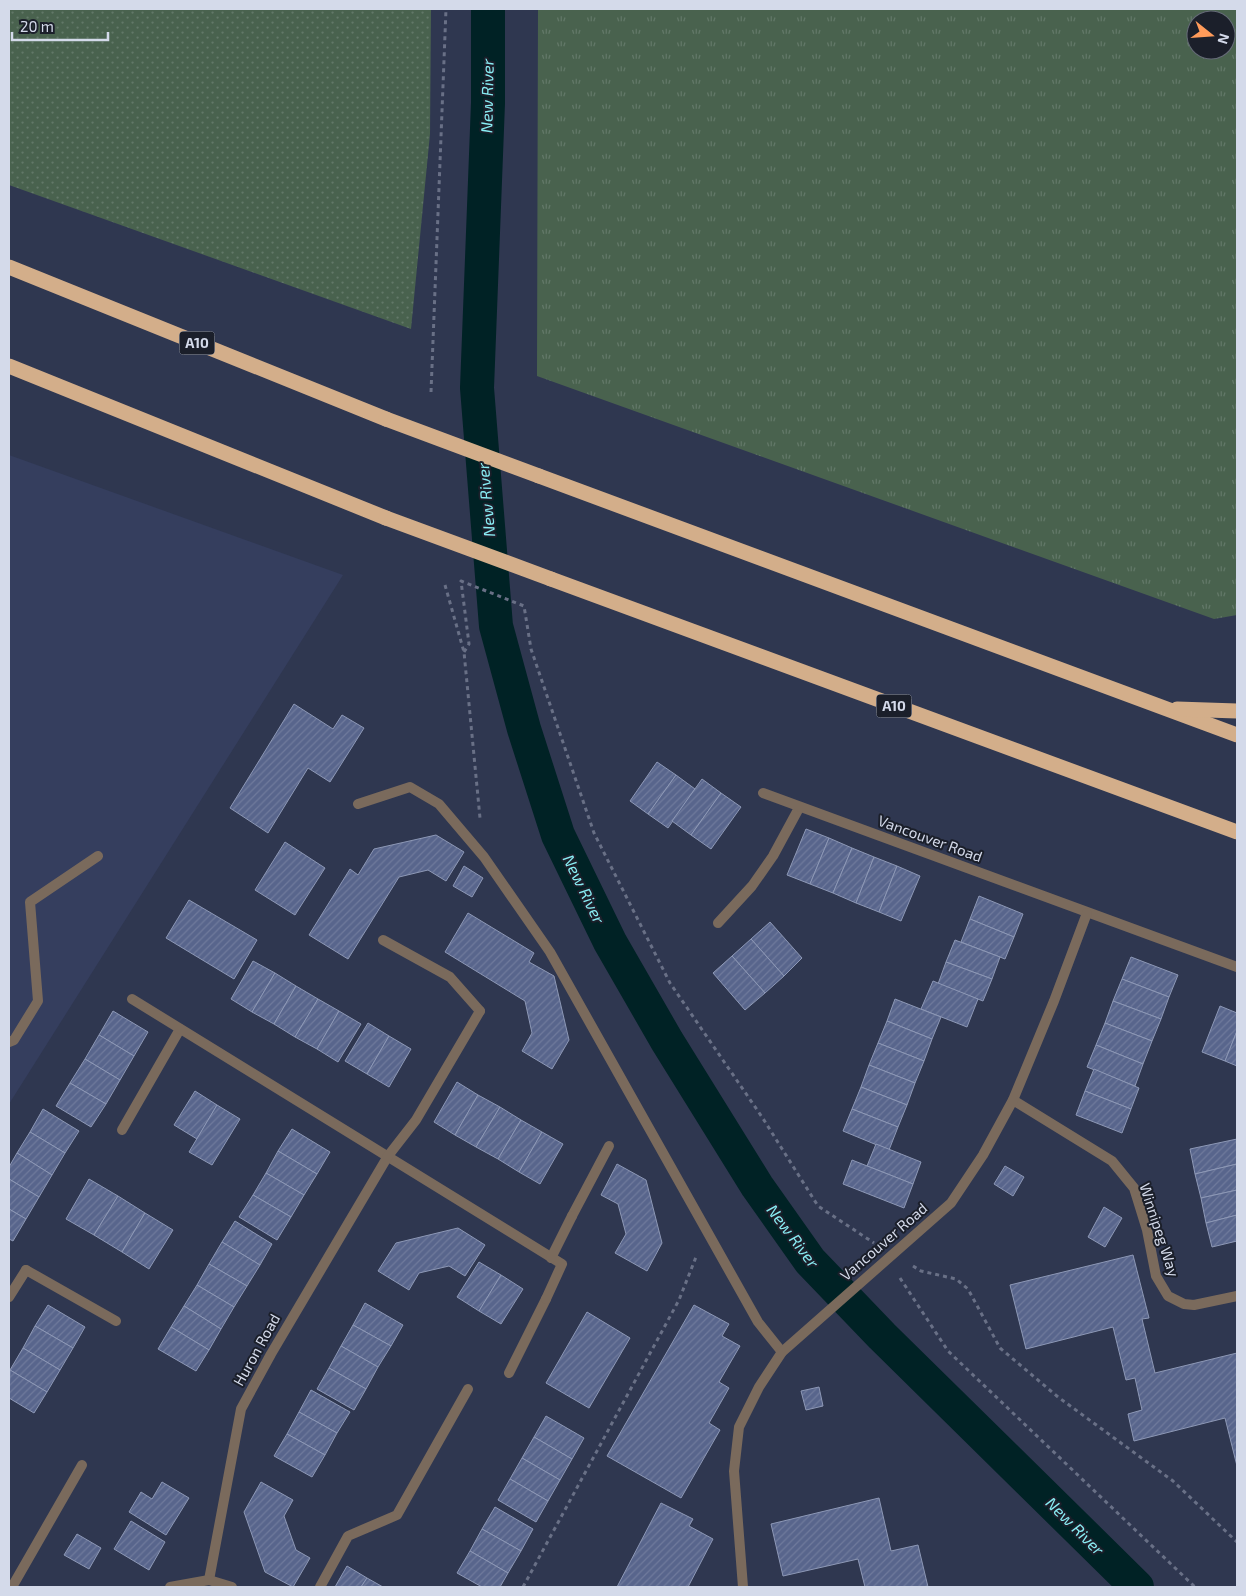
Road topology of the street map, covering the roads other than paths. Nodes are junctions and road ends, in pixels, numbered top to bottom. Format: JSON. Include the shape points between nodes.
{"nodes":[{"id":1,"x":9,"y":267,"type":"edge"},
{"id":2,"x":9,"y":366,"type":"edge"},
{"id":3,"x":1163,"y":708,"type":"junction"},
{"id":4,"x":1237,"y":711,"type":"edge"},
{"id":5,"x":1237,"y":735,"type":"edge"},
{"id":6,"x":763,"y":793,"type":"dead end"},
{"id":7,"x":358,"y":804,"type":"dead end"},
{"id":8,"x":799,"y":808,"type":"junction"},
{"id":9,"x":1237,"y":832,"type":"edge"},
{"id":10,"x":98,"y":856,"type":"dead end"},
{"id":11,"x":1086,"y":913,"type":"junction"},
{"id":12,"x":718,"y":923,"type":"dead end"},
{"id":13,"x":383,"y":940,"type":"dead end"},
{"id":14,"x":1237,"y":967,"type":"edge"},
{"id":15,"x":132,"y":999,"type":"dead end"},
{"id":16,"x":180,"y":1029,"type":"junction"},
{"id":17,"x":9,"y":1042,"type":"edge"},
{"id":18,"x":1013,"y":1100,"type":"junction"},
{"id":19,"x":122,"y":1130,"type":"dead end"},
{"id":20,"x":609,"y":1146,"type":"dead end"},
{"id":21,"x":388,"y":1156,"type":"junction"},
{"id":22,"x":551,"y":1258,"type":"junction"},
{"id":23,"x":1237,"y":1296,"type":"edge"},
{"id":24,"x":9,"y":1297,"type":"edge"},
{"id":25,"x":116,"y":1321,"type":"dead end"},
{"id":26,"x":782,"y":1352,"type":"junction"},
{"id":27,"x":509,"y":1373,"type":"dead end"},
{"id":28,"x":468,"y":1389,"type":"dead end"},
{"id":29,"x":82,"y":1464,"type":"dead end"},
{"id":30,"x":209,"y":1580,"type":"junction"},
{"id":31,"x":12,"y":1587,"type":"edge"},
{"id":32,"x":170,"y":1587,"type":"edge"},
{"id":33,"x":232,"y":1587,"type":"edge"},
{"id":34,"x":320,"y":1587,"type":"edge"},
{"id":35,"x":743,"y":1587,"type":"edge"}],
"edges":[{"from":1,"to":3,"type":"highway","number":"A10","bridge":true,"via":[[386,419]]},
{"from":2,"to":9,"type":"highway","number":"A10","bridge":true,"via":[[386,518]]},
{"from":3,"to":4,"type":"highway"},
{"from":3,"to":5,"type":"highway","number":"A10"},
{"from":6,"to":8,"type":"street","name":"Vancouver Road"},
{"from":7,"to":26,"type":"street","via":[[410,787],[439,804],[484,858],[550,952],[758,1322]]},
{"from":8,"to":11,"type":"street","name":"Vancouver Road"},
{"from":8,"to":12,"type":"street","via":[[773,856],[752,886]]},
{"from":10,"to":17,"type":"street","via":[[30,902],[38,1001],[14,1040]]},
{"from":11,"to":14,"type":"street","name":"Vancouver Road"},
{"from":11,"to":18,"type":"street","name":"Vancouver Road"},
{"from":13,"to":21,"type":"street","name":"Huron Road","via":[[450,977],[480,1011],[416,1120]]},
{"from":15,"to":16,"type":"street"},
{"from":16,"to":19,"type":"street"},
{"from":16,"to":21,"type":"street"},
{"from":18,"to":23,"type":"street","name":"Winnipeg Way","via":[[1112,1161],[1134,1188],[1156,1276],[1168,1296],[1194,1305]]},
{"from":18,"to":26,"type":"street","name":"Vancouver Road","via":[[951,1203]]},
{"from":20,"to":22,"type":"street"},
{"from":21,"to":22,"type":"street"},
{"from":21,"to":30,"type":"street","name":"Huron Road","via":[[241,1409]]},
{"from":22,"to":27,"type":"street","via":[[562,1264]]},
{"from":24,"to":25,"type":"street","via":[[26,1270]]},
{"from":26,"to":35,"type":"street","name":"Vancouver Road","via":[[738,1427],[734,1471]]},
{"from":28,"to":34,"type":"street","via":[[397,1515],[348,1536]]},
{"from":29,"to":31,"type":"street"},
{"from":30,"to":32,"type":"street"},
{"from":30,"to":33,"type":"street"}]}
